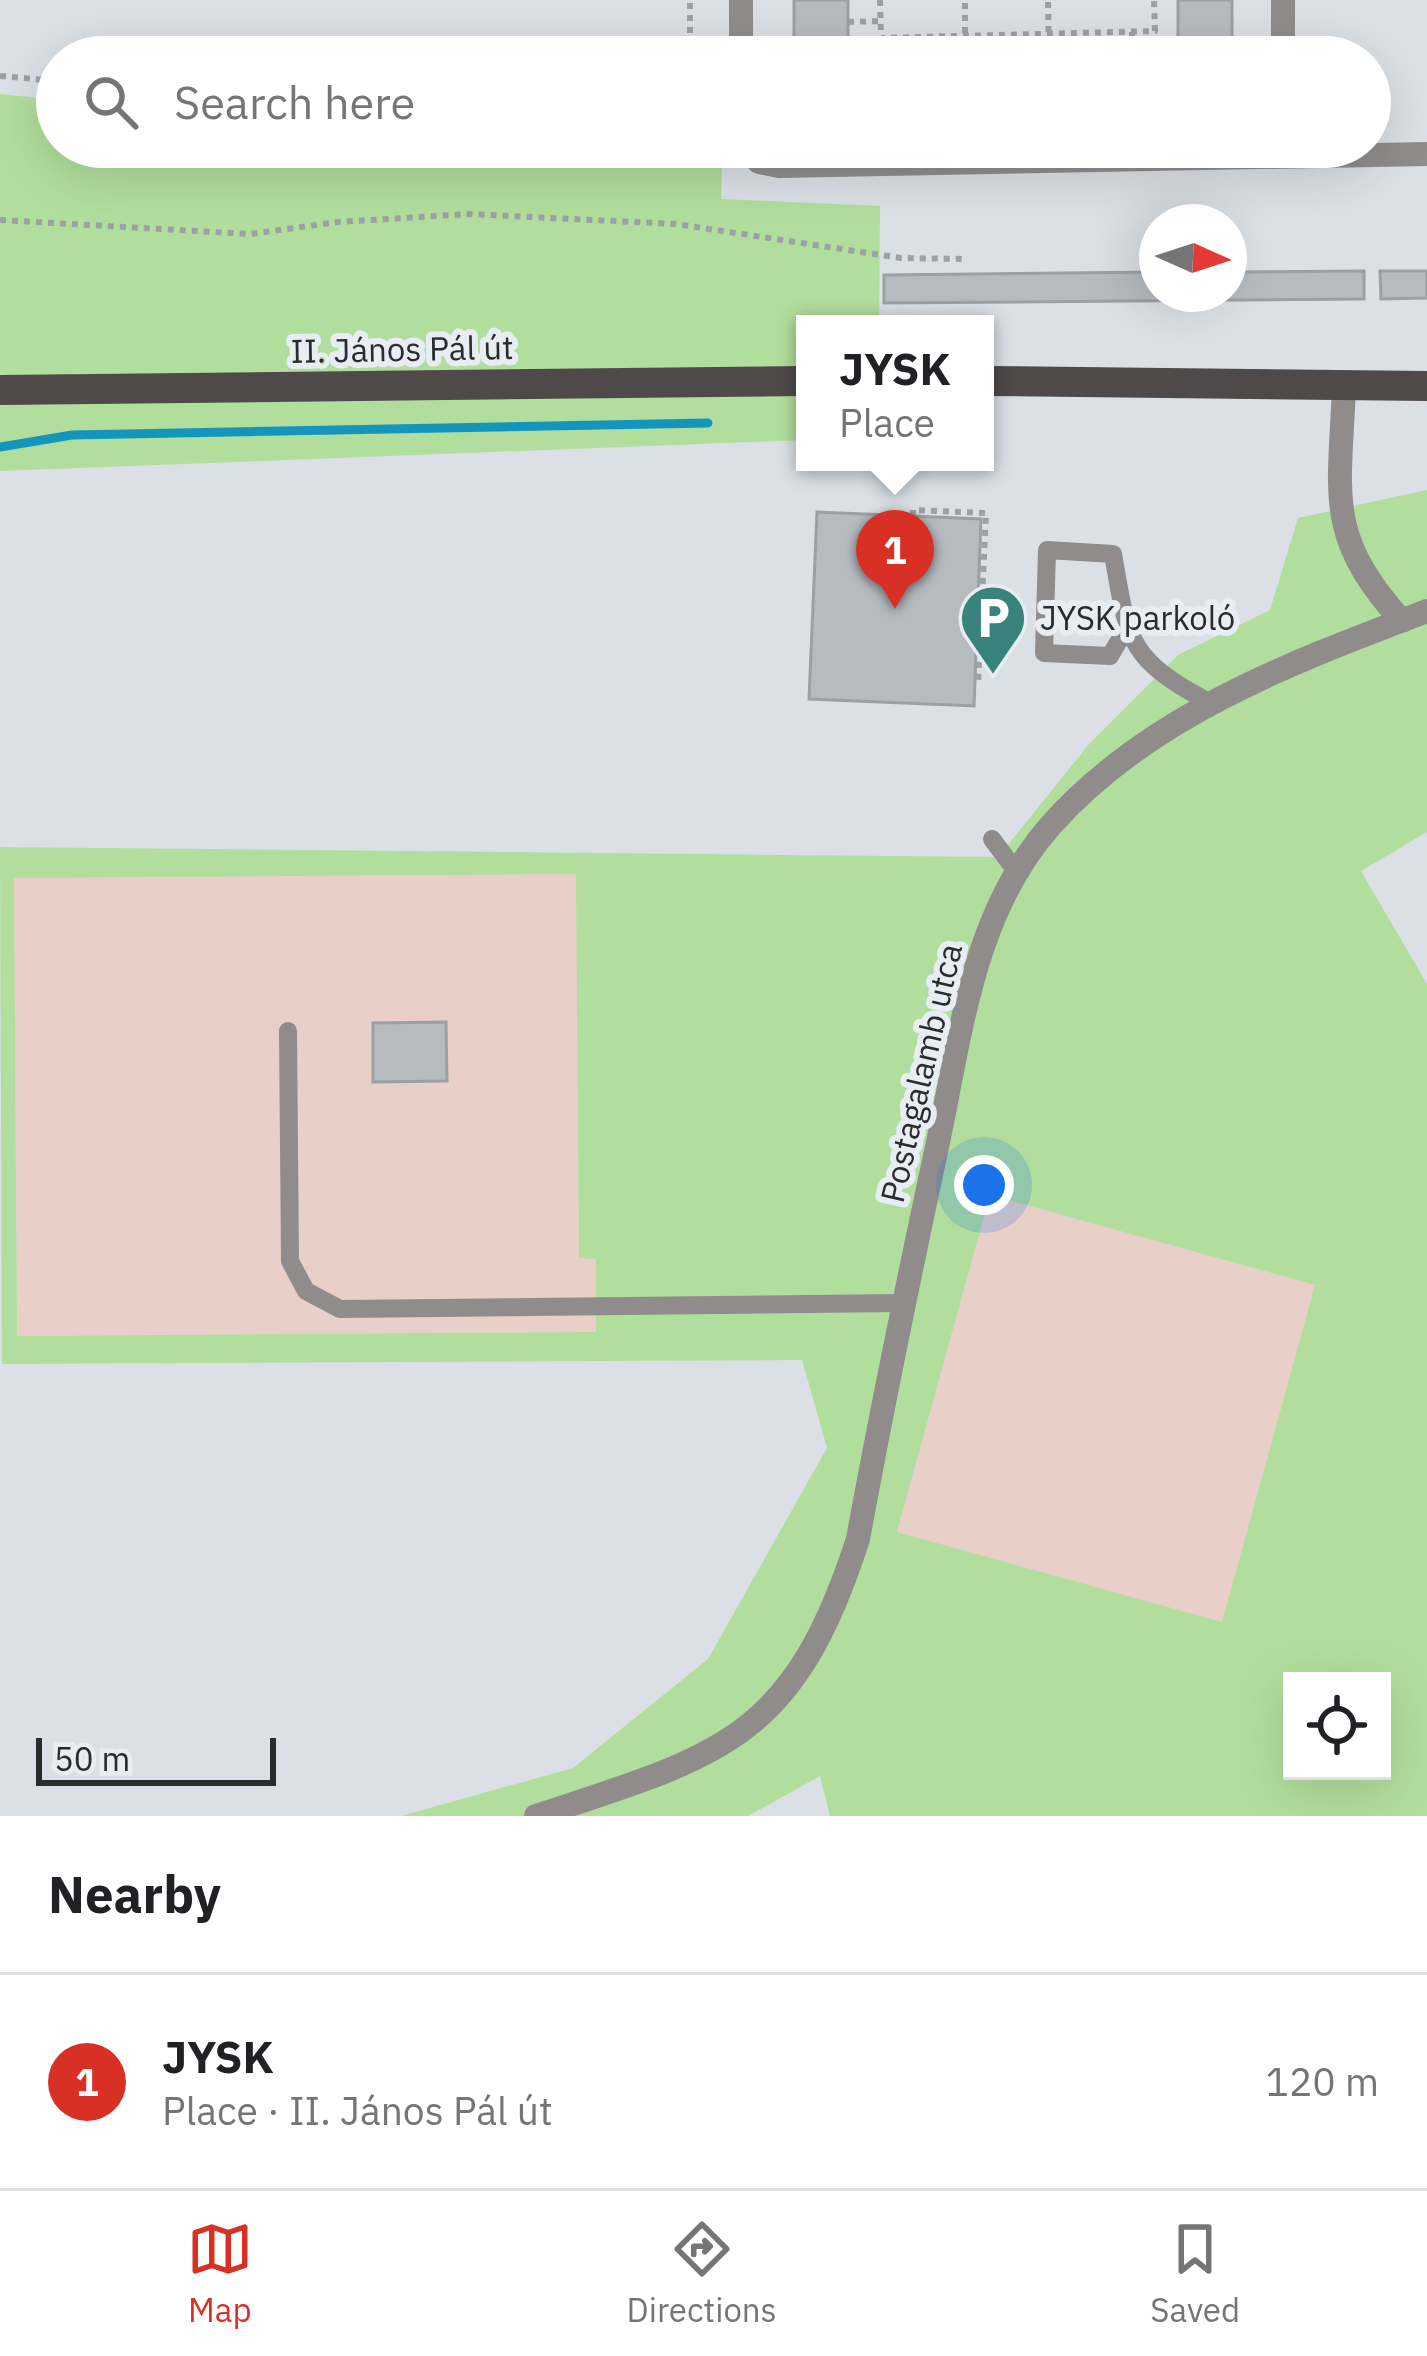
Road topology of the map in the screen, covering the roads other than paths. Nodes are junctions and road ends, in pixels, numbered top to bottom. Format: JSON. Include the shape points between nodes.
{"nodes":[{"id":1,"x":741,"y":0,"type":"edge"},
{"id":2,"x":1283,"y":0,"type":"edge"},
{"id":3,"x":741,"y":36,"type":"edge"},
{"id":4,"x":1275,"y":36,"type":"edge"},
{"id":5,"x":1391,"y":154,"type":"edge"},
{"id":6,"x":1427,"y":154,"type":"edge"},
{"id":7,"x":796,"y":381,"type":"edge"},
{"id":8,"x":994,"y":381,"type":"edge"},
{"id":9,"x":1344,"y":386,"type":"junction"},
{"id":10,"x":1427,"y":386,"type":"edge"},
{"id":11,"x":0,"y":390,"type":"edge"},
{"id":12,"x":1427,"y":611,"type":"edge"},
{"id":13,"x":1402,"y":621,"type":"junction"},
{"id":14,"x":1126,"y":629,"type":"junction"},
{"id":15,"x":1209,"y":701,"type":"junction"},
{"id":16,"x":992,"y":839,"type":"dead end"},
{"id":17,"x":1016,"y":871,"type":"junction"},
{"id":18,"x":288,"y":1031,"type":"dead end"},
{"id":19,"x":902,"y":1304,"type":"junction"},
{"id":20,"x":536,"y":1816,"type":"edge"}],
"edges":[{"from":1,"to":3,"type":"street"},
{"from":2,"to":4,"type":"street"},
{"from":5,"to":6,"type":"street"},
{"from":7,"to":11,"type":"main road","name":"II. János Pál út"},
{"from":8,"to":9,"type":"main road"},
{"from":9,"to":10,"type":"main road"},
{"from":9,"to":13,"type":"street","via":[[1340,515],[1361,576]]},
{"from":12,"to":13,"type":"street","name":"Postagalamb utca"},
{"from":13,"to":15,"type":"street","name":"Postagalamb utca"},
{"from":14,"to":14,"type":"lane","via":[[1113,554],[1047,550],[1044,653],[1110,656]]},
{"from":14,"to":15,"type":"lane","via":[[1158,675]]},
{"from":15,"to":17,"type":"street","name":"Postagalamb utca","via":[[1114,767],[1052,824]]},
{"from":16,"to":17,"type":"lane"},
{"from":17,"to":19,"type":"street","name":"Postagalamb utca","via":[[990,923],[953,1050]]},
{"from":18,"to":19,"type":"lane","via":[[290,1261],[306,1292],[340,1310]]},
{"from":19,"to":20,"type":"street","name":"Postagalamb utca","via":[[858,1540],[800,1675],[715,1751]]}]}
